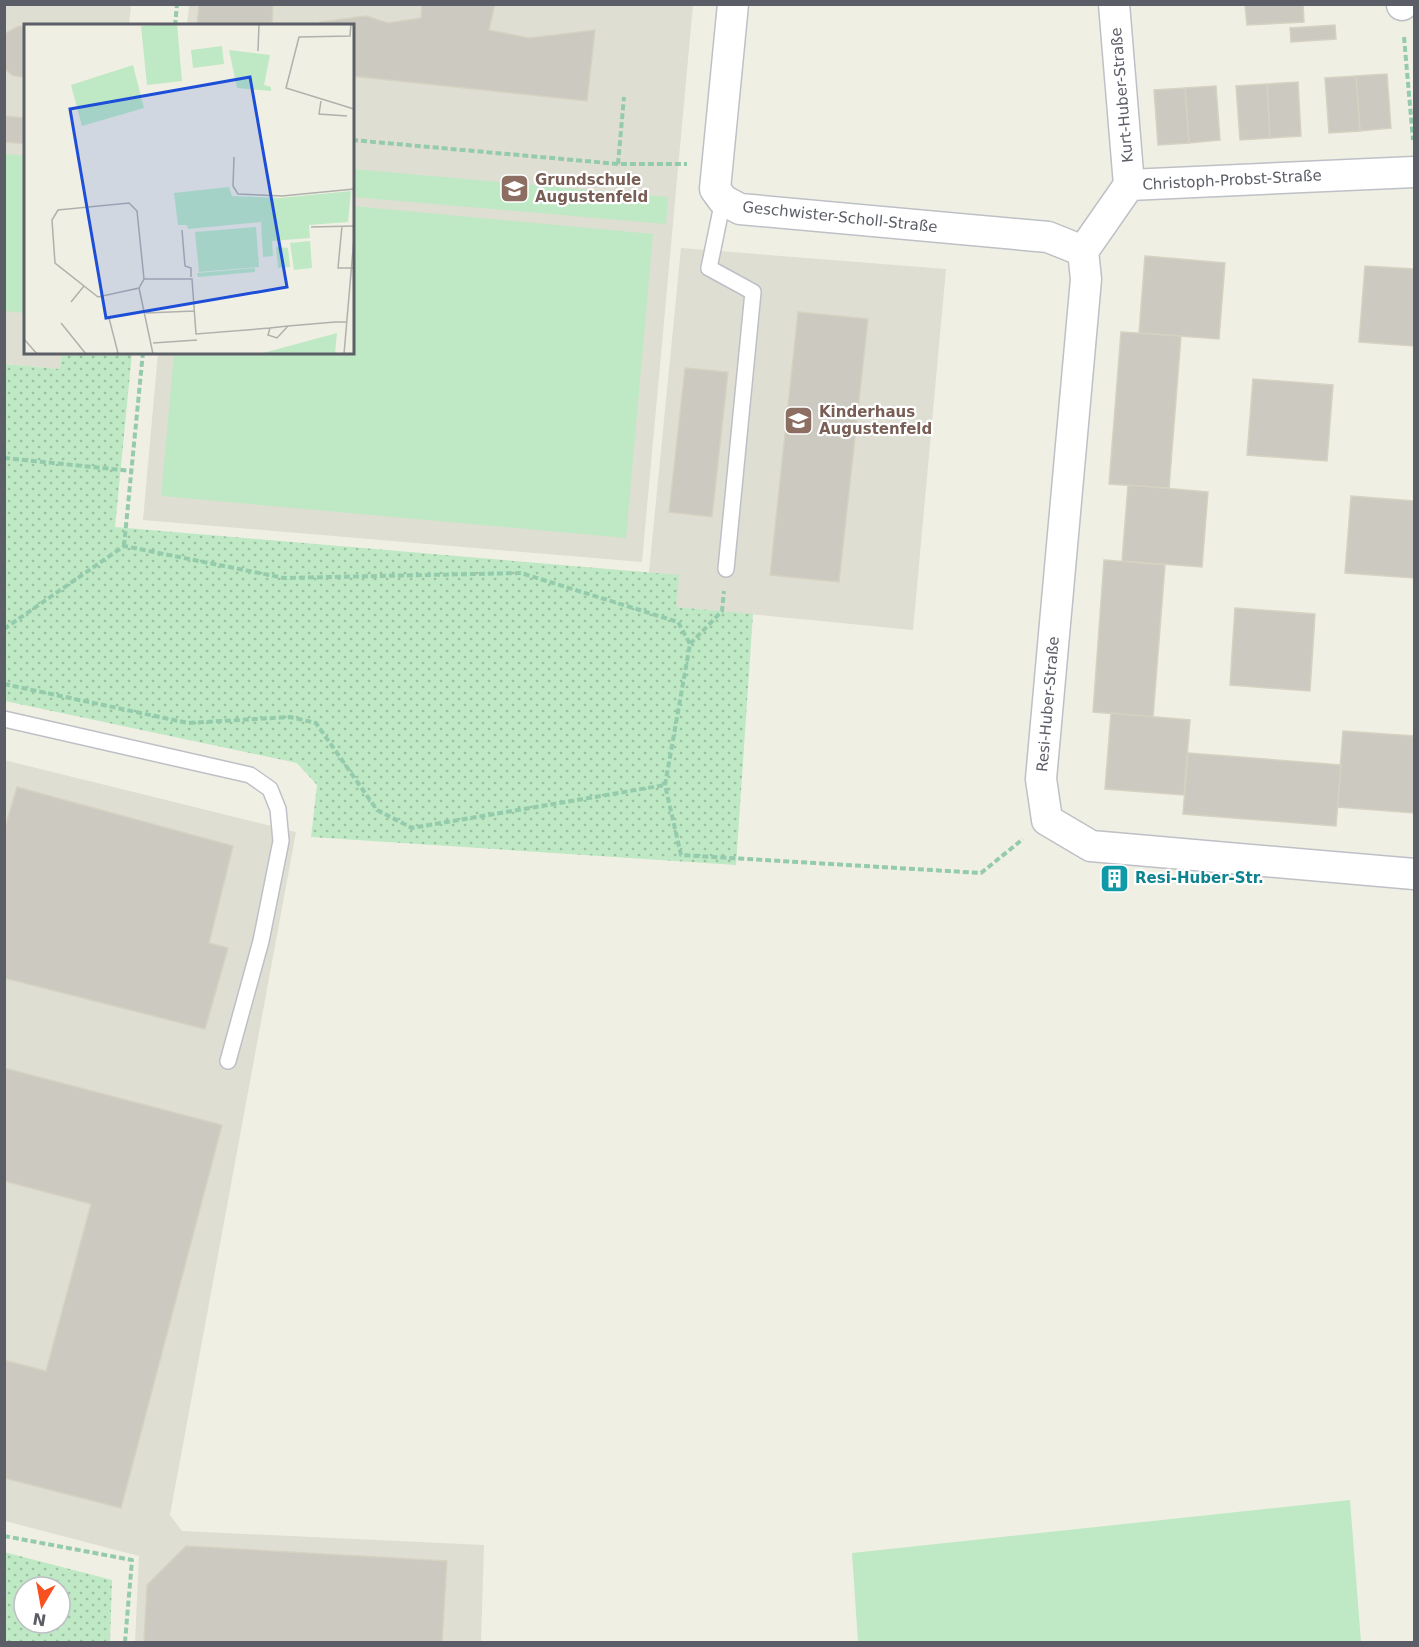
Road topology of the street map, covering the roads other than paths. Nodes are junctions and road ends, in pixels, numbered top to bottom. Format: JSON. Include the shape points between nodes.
{"nodes":[{"id":1,"x":733,"y":4,"type":"edge"},
{"id":2,"x":1114,"y":4,"type":"edge"},
{"id":3,"x":1414,"y":158,"type":"edge"},
{"id":4,"x":1129,"y":185,"type":"junction"},
{"id":5,"x":723,"y":201,"type":"junction"},
{"id":6,"x":1083,"y":251,"type":"junction"},
{"id":7,"x":726,"y":569,"type":"road end"},
{"id":8,"x":4,"y":719,"type":"edge"},
{"id":9,"x":1414,"y":874,"type":"edge"},
{"id":10,"x":228,"y":1061,"type":"dead end"}],
"edges":[{"from":1,"to":5,"type":"street","name":"Geschwister-Scholl-Straße","via":[[716,164],[715,189]]},
{"from":2,"to":4,"type":"street","name":"Kurt-Huber-Straße"},
{"from":3,"to":4,"type":"street","name":"Christoph-Probst-Straße"},
{"from":4,"to":6,"type":"street","name":"Christoph-Probst-Straße"},
{"from":5,"to":6,"type":"street","name":"Geschwister-Scholl-Straße","via":[[740,209],[1048,237]]},
{"from":5,"to":7,"type":"lane","via":[[709,268],[753,292]]},
{"from":6,"to":9,"type":"street","name":"Resi-Huber-Straße","via":[[1086,279],[1041,779],[1047,820],[1091,846]]},
{"from":8,"to":10,"type":"lane","via":[[250,775],[270,789],[278,808],[281,841],[261,941]]}]}
